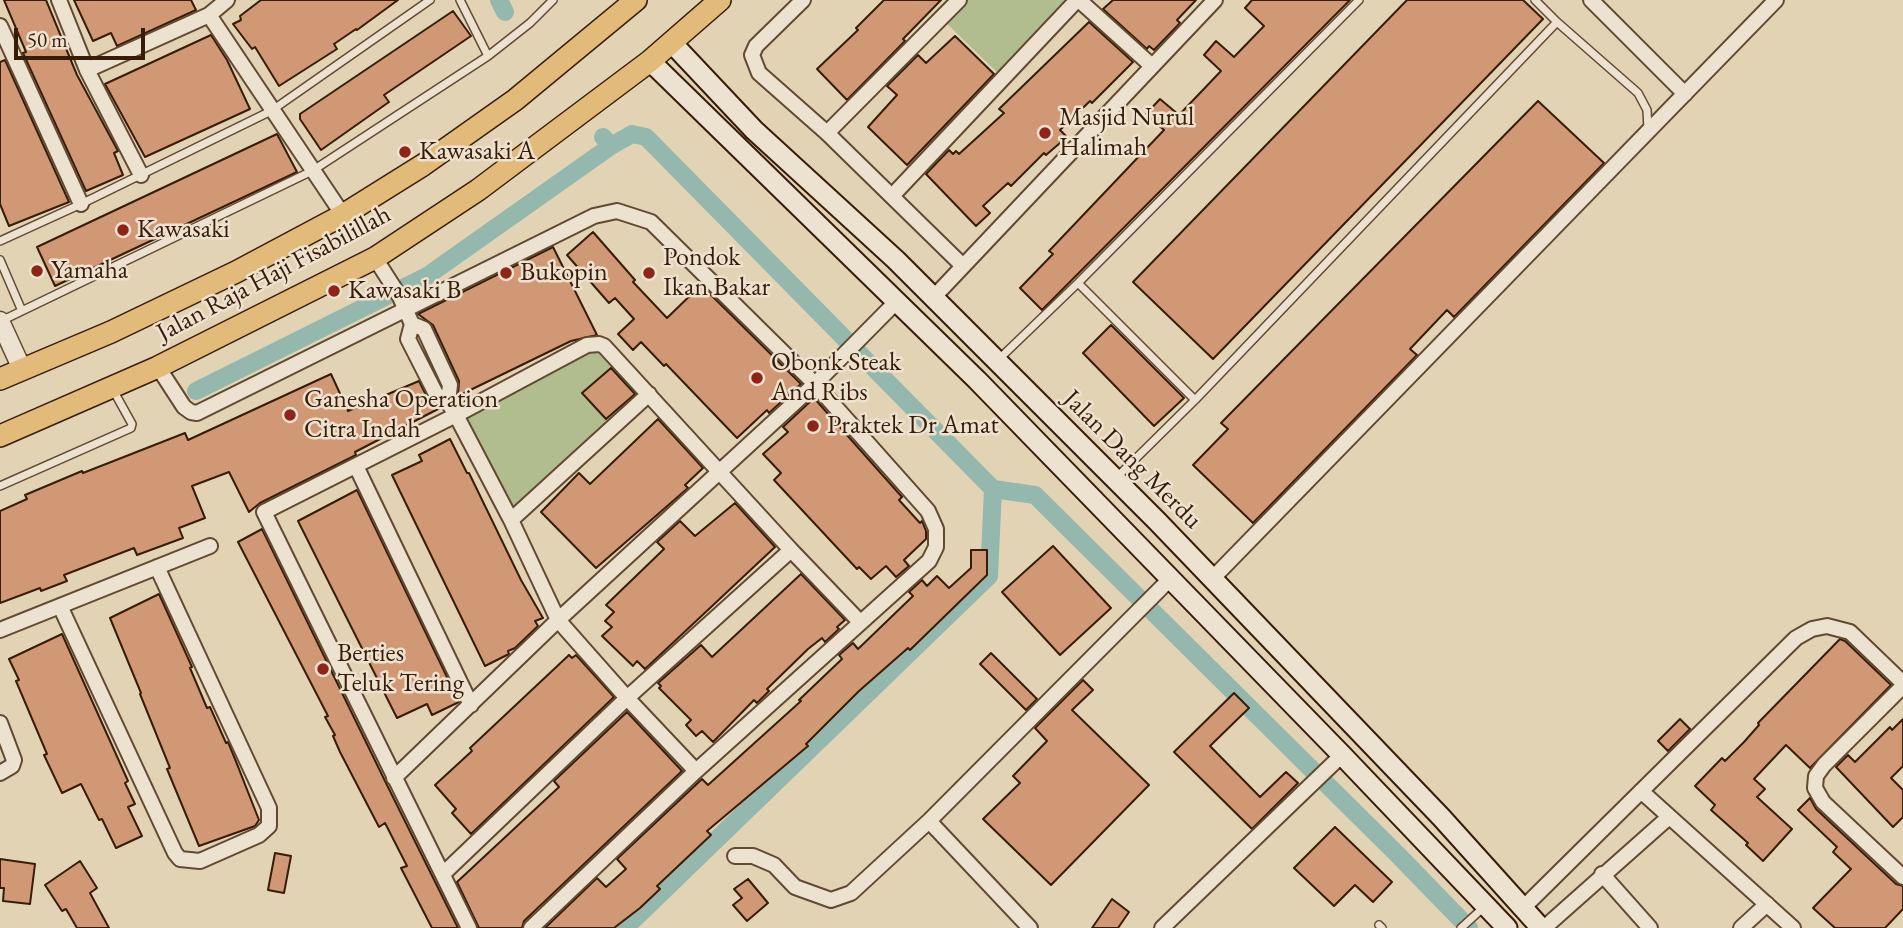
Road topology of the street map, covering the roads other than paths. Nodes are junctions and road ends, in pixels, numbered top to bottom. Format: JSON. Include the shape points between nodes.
{"nodes":[{"id":1,"x":59,"y":0,"type":"edge"},
{"id":2,"x":227,"y":0,"type":"edge"},
{"id":3,"x":430,"y":0,"type":"edge"},
{"id":4,"x":460,"y":0,"type":"edge"},
{"id":5,"x":540,"y":0,"type":"edge"},
{"id":6,"x":553,"y":0,"type":"edge"},
{"id":7,"x":636,"y":0,"type":"edge"},
{"id":8,"x":720,"y":0,"type":"edge"},
{"id":9,"x":803,"y":0,"type":"edge"},
{"id":10,"x":959,"y":0,"type":"edge"},
{"id":11,"x":1078,"y":0,"type":"edge"},
{"id":12,"x":1359,"y":0,"type":"edge"},
{"id":13,"x":1535,"y":0,"type":"edge"},
{"id":14,"x":1591,"y":0,"type":"edge"},
{"id":15,"x":1776,"y":0,"type":"edge"},
{"id":16,"x":1213,"y":1,"type":"edge"},
{"id":17,"x":544,"y":8,"type":"junction"},
{"id":18,"x":209,"y":15,"type":"junction"},
{"id":19,"x":1557,"y":22,"type":"junction"},
{"id":20,"x":0,"y":26,"type":"edge"},
{"id":21,"x":671,"y":43,"type":"junction"},
{"id":22,"x":488,"y":56,"type":"junction"},
{"id":23,"x":650,"y":61,"type":"junction"},
{"id":24,"x":1152,"y":66,"type":"junction"},
{"id":25,"x":87,"y":70,"type":"junction"},
{"id":26,"x":1685,"y":94,"type":"junction"},
{"id":27,"x":271,"y":111,"type":"junction"},
{"id":28,"x":737,"y":113,"type":"junction"},
{"id":29,"x":719,"y":128,"type":"junction"},
{"id":30,"x":1648,"y":131,"type":"junction"},
{"id":31,"x":827,"y":132,"type":"junction"},
{"id":32,"x":312,"y":171,"type":"junction"},
{"id":33,"x":141,"y":175,"type":"junction"},
{"id":34,"x":892,"y":196,"type":"junction"},
{"id":35,"x":81,"y":204,"type":"junction"},
{"id":36,"x":342,"y":215,"type":"junction"},
{"id":37,"x":0,"y":241,"type":"edge"},
{"id":38,"x":375,"y":258,"type":"junction"},
{"id":39,"x":0,"y":260,"type":"edge"},
{"id":40,"x":961,"y":265,"type":"junction"},
{"id":41,"x":1079,"y":283,"type":"junction"},
{"id":42,"x":933,"y":298,"type":"junction"},
{"id":43,"x":897,"y":301,"type":"junction"},
{"id":44,"x":406,"y":310,"type":"junction"},
{"id":45,"x":22,"y":311,"type":"junction"},
{"id":46,"x":0,"y":321,"type":"edge"},
{"id":47,"x":996,"y":362,"type":"junction"},
{"id":48,"x":158,"y":367,"type":"junction"},
{"id":49,"x":23,"y":369,"type":"junction"},
{"id":50,"x":0,"y":379,"type":"edge"},
{"id":51,"x":815,"y":384,"type":"junction"},
{"id":52,"x":112,"y":387,"type":"junction"},
{"id":53,"x":649,"y":394,"type":"junction"},
{"id":54,"x":1195,"y":400,"type":"junction"},
{"id":55,"x":452,"y":409,"type":"junction"},
{"id":56,"x":0,"y":436,"type":"edge"},
{"id":57,"x":356,"y":466,"type":"junction"},
{"id":58,"x":719,"y":472,"type":"junction"},
{"id":59,"x":1115,"y":479,"type":"junction"},
{"id":60,"x":0,"y":486,"type":"edge"},
{"id":61,"x":511,"y":520,"type":"junction"},
{"id":62,"x":210,"y":546,"type":"dead end"},
{"id":63,"x":791,"y":551,"type":"junction"},
{"id":64,"x":157,"y":567,"type":"junction"},
{"id":65,"x":1170,"y":579,"type":"junction"},
{"id":66,"x":1212,"y":579,"type":"junction"},
{"id":67,"x":60,"y":606,"type":"junction"},
{"id":68,"x":558,"y":620,"type":"junction"},
{"id":69,"x":860,"y":622,"type":"junction"},
{"id":70,"x":0,"y":629,"type":"edge"},
{"id":71,"x":1903,"y":684,"type":"edge"},
{"id":72,"x":1323,"y":696,"type":"junction"},
{"id":73,"x":627,"y":698,"type":"junction"},
{"id":74,"x":471,"y":705,"type":"junction"},
{"id":75,"x":1303,"y":715,"type":"junction"},
{"id":76,"x":0,"y":723,"type":"edge"},
{"id":77,"x":1342,"y":754,"type":"junction"},
{"id":78,"x":696,"y":771,"type":"junction"},
{"id":79,"x":0,"y":773,"type":"edge"},
{"id":80,"x":394,"y":778,"type":"junction"},
{"id":81,"x":1641,"y":791,"type":"junction"},
{"id":82,"x":1669,"y":817,"type":"junction"},
{"id":83,"x":929,"y":821,"type":"junction"},
{"id":84,"x":735,"y":856,"type":"dead end"},
{"id":85,"x":443,"y":874,"type":"junction"},
{"id":86,"x":1602,"y":874,"type":"junction"},
{"id":87,"x":1903,"y":877,"type":"edge"},
{"id":88,"x":1767,"y":904,"type":"junction"},
{"id":89,"x":1523,"y":908,"type":"junction"},
{"id":90,"x":1480,"y":912,"type":"junction"},
{"id":91,"x":469,"y":928,"type":"edge"},
{"id":92,"x":531,"y":928,"type":"edge"},
{"id":93,"x":1030,"y":928,"type":"edge"},
{"id":94,"x":1162,"y":928,"type":"edge"},
{"id":95,"x":1461,"y":928,"type":"edge"},
{"id":96,"x":1507,"y":928,"type":"edge"},
{"id":97,"x":1542,"y":928,"type":"edge"},
{"id":98,"x":1650,"y":928,"type":"edge"},
{"id":99,"x":1741,"y":928,"type":"edge"},
{"id":100,"x":1793,"y":928,"type":"edge"}],
"edges":[{"from":1,"to":25,"type":"street"},
{"from":2,"to":18,"type":"street"},
{"from":3,"to":27,"type":"lane"},
{"from":4,"to":22,"type":"lane"},
{"from":5,"to":17,"type":"lane"},
{"from":6,"to":17,"type":"lane"},
{"from":7,"to":36,"type":"main road","name":"Jalan Raja Haji Fisabilillah","via":[[515,100]]},
{"from":8,"to":21,"type":"main road","name":"Jalan Raja Haji Fisabilillah"},
{"from":9,"to":31,"type":"street","via":[[752,55],[759,73]]},
{"from":10,"to":31,"type":"street"},
{"from":11,"to":24,"type":"street"},
{"from":11,"to":34,"type":"street"},
{"from":12,"to":41,"type":"lane"},
{"from":13,"to":19,"type":"lane"},
{"from":14,"to":26,"type":"street"},
{"from":15,"to":26,"type":"street"},
{"from":16,"to":24,"type":"street"},
{"from":17,"to":22,"type":"lane"},
{"from":18,"to":25,"type":"street"},
{"from":18,"to":27,"type":"street"},
{"from":19,"to":30,"type":"lane","via":[[1638,93],[1647,110]]},
{"from":19,"to":54,"type":"lane"},
{"from":20,"to":35,"type":"street"},
{"from":21,"to":23,"type":"main road","name":"Jalan Raja Haji Fisabilillah"},
{"from":21,"to":28,"type":"main road","name":"Jalan Dang Merdu"},
{"from":22,"to":32,"type":"lane"},
{"from":23,"to":29,"type":"main road","name":"Jalan Dang Merdu"},
{"from":23,"to":38,"type":"main road","name":"Jalan Raja Haji Fisabilillah","via":[[478,190]]},
{"from":24,"to":40,"type":"street"},
{"from":25,"to":33,"type":"street"},
{"from":26,"to":30,"type":"street"},
{"from":27,"to":32,"type":"street"},
{"from":27,"to":33,"type":"lane"},
{"from":28,"to":29,"type":"main road","via":[[721,114]]},
{"from":28,"to":42,"type":"main road","name":"Jalan Dang Merdu"},
{"from":29,"to":43,"type":"main road","name":"Jalan Dang Merdu"},
{"from":30,"to":66,"type":"street"},
{"from":31,"to":34,"type":"street"},
{"from":32,"to":36,"type":"street"},
{"from":32,"to":45,"type":"lane"},
{"from":33,"to":35,"type":"lane"},
{"from":34,"to":40,"type":"street"},
{"from":35,"to":37,"type":"lane"},
{"from":36,"to":49,"type":"main road","name":"Jalan Raja Haji Fisabilillah","via":[[236,272]]},
{"from":38,"to":44,"type":"street"},
{"from":38,"to":48,"type":"main road","name":"Jalan Raja Haji Fisabilillah"},
{"from":39,"to":45,"type":"lane"},
{"from":40,"to":42,"type":"street"},
{"from":41,"to":47,"type":"lane"},
{"from":41,"to":54,"type":"lane"},
{"from":42,"to":47,"type":"main road","name":"Jalan Dang Merdu"},
{"from":43,"to":51,"type":"street"},
{"from":43,"to":65,"type":"main road","name":"Jalan Dang Merdu"},
{"from":44,"to":48,"type":"street","via":[[197,412],[184,407]]},
{"from":44,"to":51,"type":"street","via":[[594,216],[617,211],[650,222]]},
{"from":44,"to":55,"type":"street","via":[[425,329],[450,385]]},
{"from":45,"to":46,"type":"lane"},
{"from":46,"to":49,"type":"street"},
{"from":47,"to":59,"type":"main road","name":"Jalan Dang Merdu"},
{"from":48,"to":52,"type":"main road","name":"Jalan Raja Haji Fisabilillah"},
{"from":49,"to":50,"type":"main road","name":"Jalan Raja Haji Fisabilillah"},
{"from":51,"to":58,"type":"street"},
{"from":51,"to":69,"type":"street","via":[[928,511],[936,529],[936,547],[929,561]]},
{"from":52,"to":56,"type":"main road","name":"Jalan Raja Haji Fisabilillah"},
{"from":52,"to":60,"type":"lane","via":[[131,428]]},
{"from":53,"to":55,"type":"street","via":[[604,346],[592,344]]},
{"from":53,"to":58,"type":"street"},
{"from":53,"to":61,"type":"street"},
{"from":54,"to":59,"type":"lane"},
{"from":55,"to":57,"type":"street"},
{"from":55,"to":61,"type":"street"},
{"from":57,"to":74,"type":"street"},
{"from":57,"to":80,"type":"street","via":[[264,512]]},
{"from":58,"to":63,"type":"street"},
{"from":58,"to":68,"type":"street"},
{"from":59,"to":66,"type":"main road","name":"Jalan Dang Merdu"},
{"from":61,"to":68,"type":"street"},
{"from":62,"to":64,"type":"street"},
{"from":63,"to":69,"type":"street"},
{"from":63,"to":73,"type":"street"},
{"from":64,"to":67,"type":"street"},
{"from":64,"to":67,"type":"street","via":[[269,807],[269,826],[259,835],[200,861],[180,859],[175,853]]},
{"from":65,"to":75,"type":"main road","name":"Jalan Dang Merdu"},
{"from":65,"to":83,"type":"street"},
{"from":66,"to":72,"type":"main road","name":"Jalan Dang Merdu"},
{"from":67,"to":70,"type":"street"},
{"from":68,"to":73,"type":"street"},
{"from":68,"to":74,"type":"street"},
{"from":69,"to":78,"type":"street"},
{"from":71,"to":81,"type":"street","via":[[1850,632],[1827,626],[1812,629],[1796,638]]},
{"from":71,"to":87,"type":"street","via":[[1824,765],[1815,788],[1823,802]]},
{"from":72,"to":75,"type":"main road"},
{"from":72,"to":89,"type":"main road","name":"Jalan Dang Merdu"},
{"from":73,"to":78,"type":"street"},
{"from":73,"to":85,"type":"street"},
{"from":74,"to":80,"type":"street"},
{"from":75,"to":77,"type":"main road","name":"Jalan Dang Merdu"},
{"from":76,"to":79,"type":"street","via":[[14,760]]},
{"from":77,"to":90,"type":"main road","name":"Jalan Dang Merdu"},
{"from":77,"to":94,"type":"street"},
{"from":78,"to":92,"type":"street"},
{"from":80,"to":85,"type":"street"},
{"from":81,"to":82,"type":"street"},
{"from":81,"to":89,"type":"street"},
{"from":82,"to":86,"type":"street"},
{"from":82,"to":88,"type":"street"},
{"from":83,"to":84,"type":"street","via":[[851,893],[831,900],[795,887],[774,865],[753,856]]},
{"from":83,"to":93,"type":"street"},
{"from":85,"to":91,"type":"street"},
{"from":86,"to":97,"type":"street"},
{"from":86,"to":98,"type":"street"},
{"from":88,"to":99,"type":"street"},
{"from":88,"to":100,"type":"street"},
{"from":89,"to":97,"type":"main road","name":"Jalan Dang Merdu"},
{"from":90,"to":95,"type":"lane"},
{"from":90,"to":96,"type":"main road","name":"Jalan Dang Merdu"}]}
